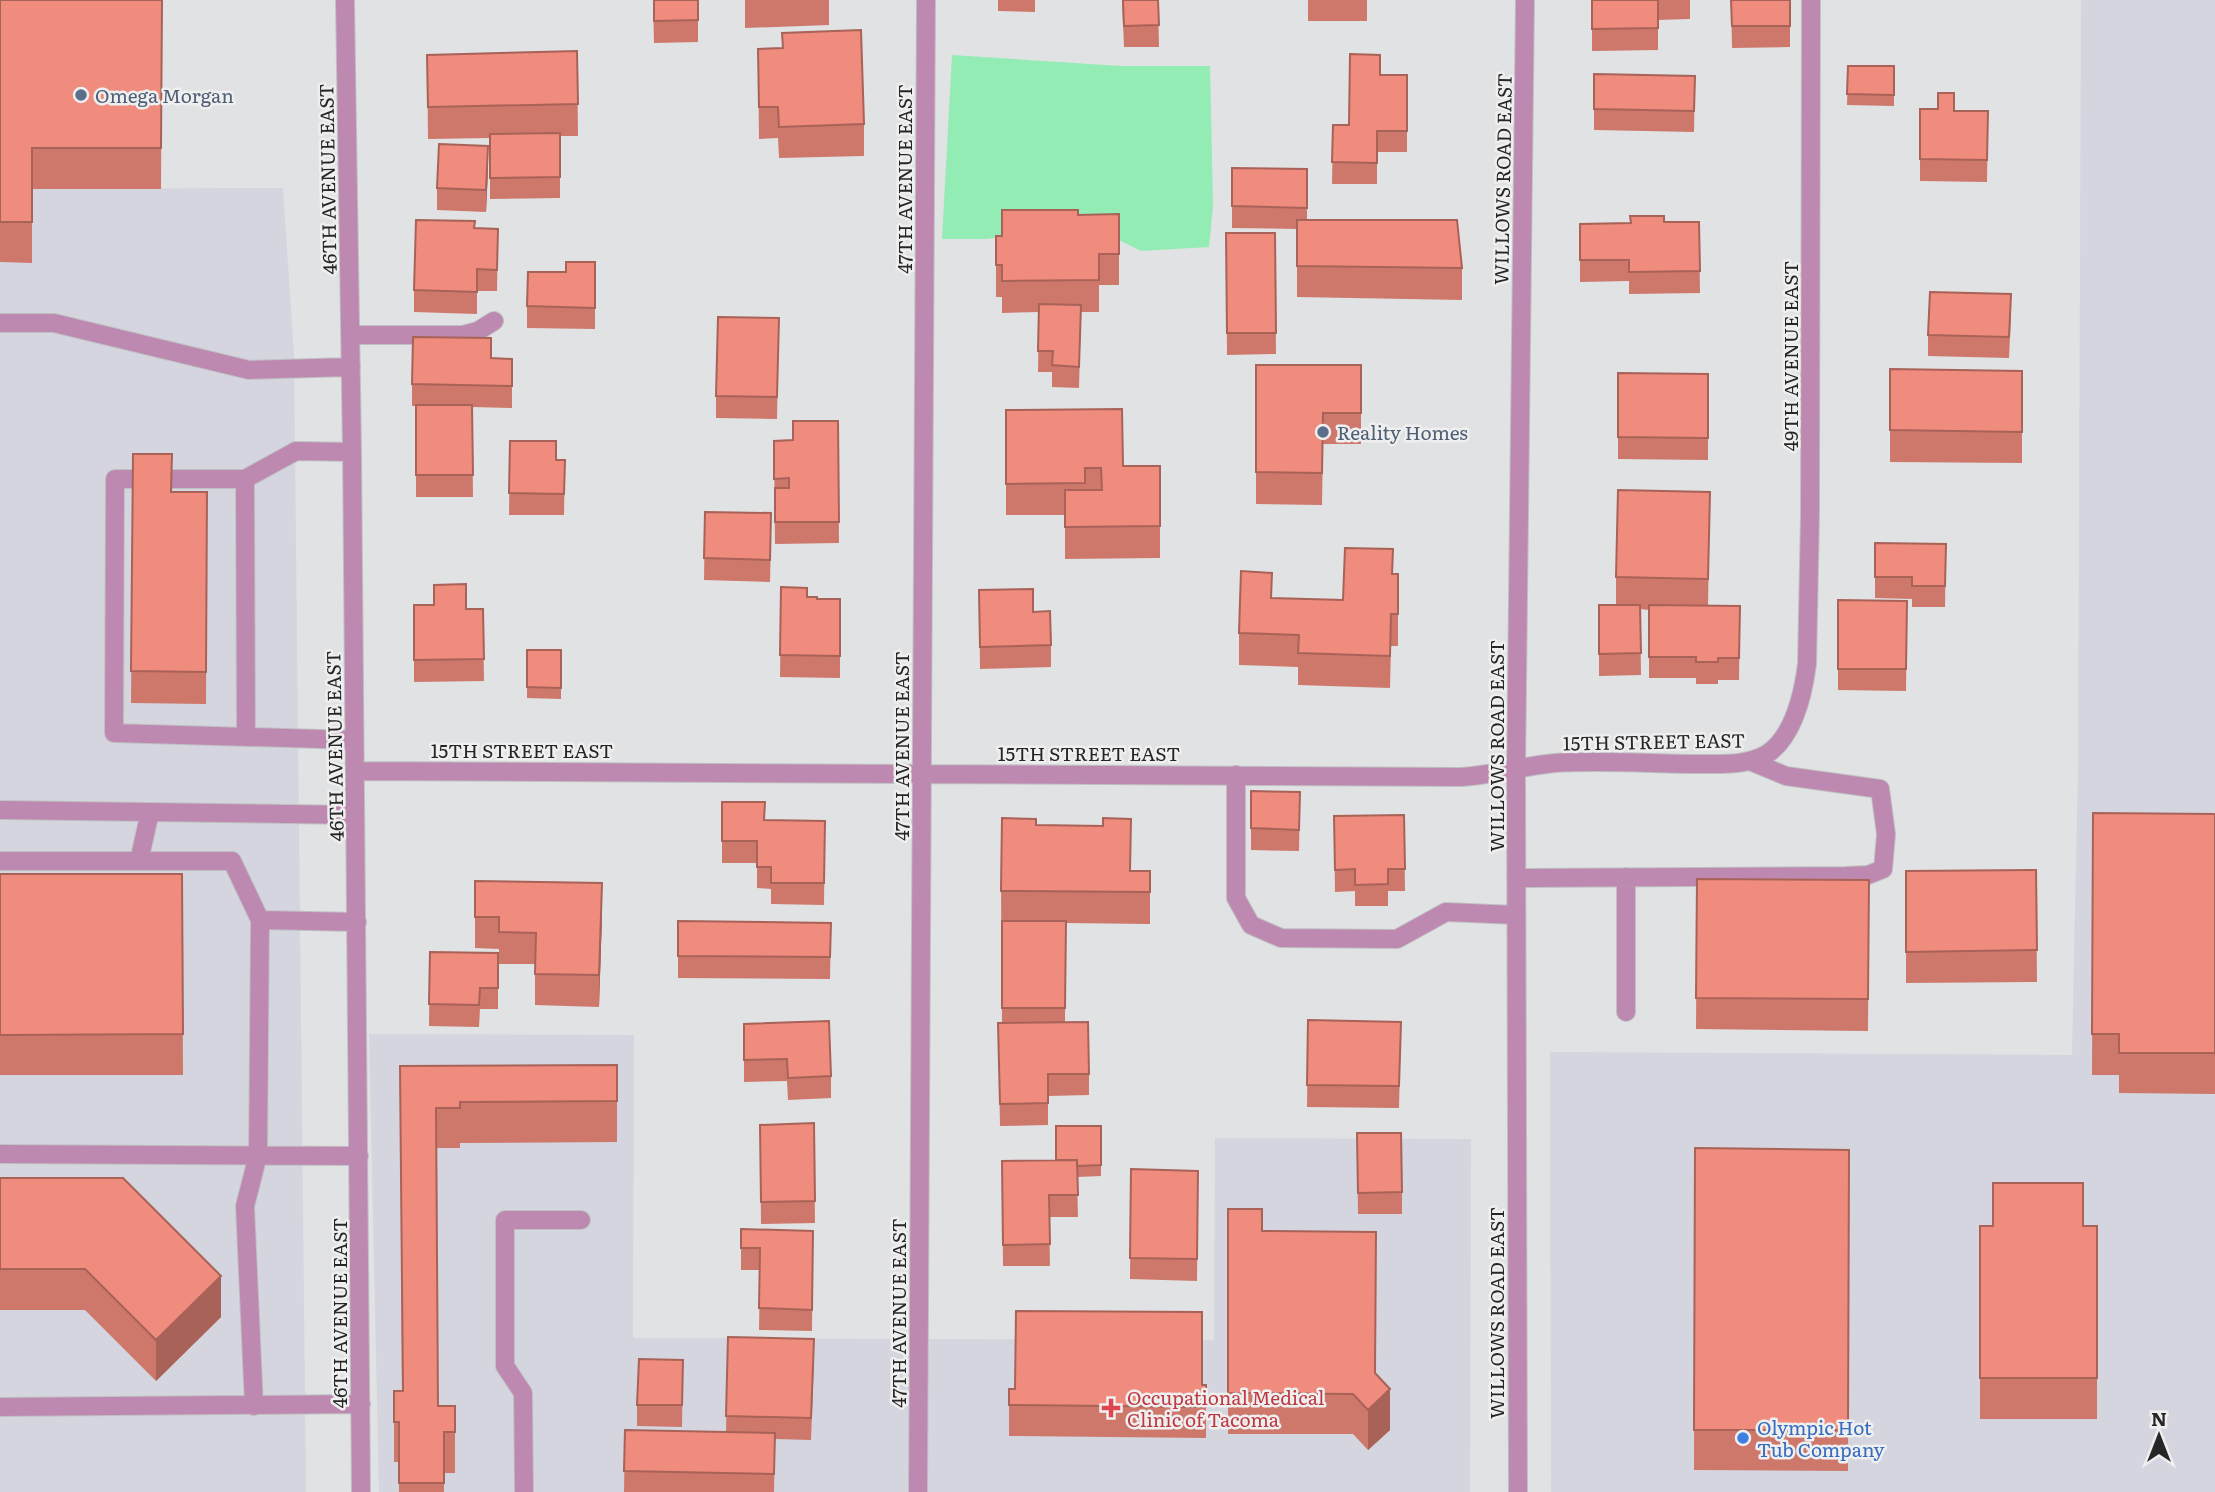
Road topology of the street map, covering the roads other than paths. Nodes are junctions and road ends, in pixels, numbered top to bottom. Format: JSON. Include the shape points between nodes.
{"nodes":[{"id":1,"x":345,"y":0,"type":"edge"},
{"id":2,"x":926,"y":0,"type":"edge"},
{"id":3,"x":1525,"y":0,"type":"edge"},
{"id":4,"x":1811,"y":0,"type":"edge"},
{"id":5,"x":494,"y":321,"type":"dead end"},
{"id":6,"x":0,"y":323,"type":"edge"},
{"id":7,"x":351,"y":335,"type":"junction"},
{"id":8,"x":351,"y":367,"type":"junction"},
{"id":9,"x":352,"y":452,"type":"junction"},
{"id":10,"x":245,"y":479,"type":"junction"},
{"id":11,"x":1796,"y":711,"type":"joint"},
{"id":12,"x":246,"y":737,"type":"junction"},
{"id":13,"x":354,"y":740,"type":"junction"},
{"id":14,"x":1750,"y":761,"type":"junction"},
{"id":15,"x":1516,"y":770,"type":"junction"},
{"id":16,"x":355,"y":771,"type":"junction"},
{"id":17,"x":922,"y":773,"type":"junction"},
{"id":18,"x":1236,"y":775,"type":"junction"},
{"id":19,"x":0,"y":810,"type":"edge"},
{"id":20,"x":150,"y":812,"type":"junction"},
{"id":21,"x":355,"y":815,"type":"junction"},
{"id":22,"x":0,"y":861,"type":"edge"},
{"id":23,"x":139,"y":862,"type":"junction"},
{"id":24,"x":1516,"y":877,"type":"junction"},
{"id":25,"x":1626,"y":877,"type":"junction"},
{"id":26,"x":1516,"y":915,"type":"junction"},
{"id":27,"x":260,"y":920,"type":"junction"},
{"id":28,"x":357,"y":922,"type":"junction"},
{"id":29,"x":1626,"y":1012,"type":"dead end"},
{"id":30,"x":0,"y":1154,"type":"edge"},
{"id":31,"x":258,"y":1155,"type":"junction"},
{"id":32,"x":359,"y":1156,"type":"junction"},
{"id":33,"x":581,"y":1220,"type":"dead end"},
{"id":34,"x":361,"y":1404,"type":"junction"},
{"id":35,"x":254,"y":1406,"type":"junction"},
{"id":36,"x":0,"y":1407,"type":"edge"},
{"id":37,"x":361,"y":1492,"type":"edge"},
{"id":38,"x":524,"y":1492,"type":"edge"},
{"id":39,"x":918,"y":1492,"type":"edge"},
{"id":40,"x":1518,"y":1492,"type":"edge"}],
"edges":[{"from":1,"to":7,"type":"street","name":"46TH AVENUE EAST"},
{"from":2,"to":17,"type":"street","name":"47TH AVENUE EAST"},
{"from":3,"to":15,"type":"street","name":"WILLOWS ROAD EAST"},
{"from":4,"to":11,"type":"street","name":"49TH AVENUE EAST","via":[[1809,599],[1807,664]]},
{"from":5,"to":7,"type":"street","via":[[463,335]]},
{"from":6,"to":8,"type":"street","via":[[54,323],[249,370]]},
{"from":7,"to":8,"type":"street","name":"46TH AVENUE EAST"},
{"from":8,"to":9,"type":"street","name":"46TH AVENUE EAST"},
{"from":9,"to":10,"type":"street","via":[[296,451]]},
{"from":9,"to":13,"type":"street","name":"46TH AVENUE EAST"},
{"from":10,"to":12,"type":"street"},
{"from":10,"to":12,"type":"street","via":[[116,478],[114,733]]},
{"from":11,"to":14,"type":"street","name":"15TH STREET EAST","via":[[1782,741]]},
{"from":12,"to":13,"type":"street"},
{"from":13,"to":16,"type":"street","name":"46TH AVENUE EAST"},
{"from":14,"to":15,"type":"street","name":"15TH STREET EAST","via":[[1570,762]]},
{"from":14,"to":25,"type":"street","via":[[1786,776],[1880,789],[1886,834],[1883,870],[1846,876]]},
{"from":15,"to":18,"type":"street","name":"15TH STREET EAST","via":[[1461,777]]},
{"from":15,"to":24,"type":"street","name":"WILLOWS ROAD EAST"},
{"from":16,"to":17,"type":"street","name":"15TH STREET EAST"},
{"from":16,"to":21,"type":"street","name":"46TH AVENUE EAST"},
{"from":17,"to":18,"type":"street","name":"15TH STREET EAST"},
{"from":17,"to":39,"type":"street","name":"47TH AVENUE EAST"},
{"from":18,"to":26,"type":"street","via":[[1236,898],[1251,925],[1281,938],[1397,939],[1446,912]]},
{"from":19,"to":20,"type":"street"},
{"from":20,"to":21,"type":"street"},
{"from":20,"to":23,"type":"street"},
{"from":21,"to":28,"type":"street","name":"46TH AVENUE EAST"},
{"from":22,"to":23,"type":"street"},
{"from":23,"to":27,"type":"street","via":[[232,862]]},
{"from":24,"to":25,"type":"street"},
{"from":24,"to":26,"type":"street","name":"WILLOWS ROAD EAST"},
{"from":25,"to":29,"type":"street"},
{"from":26,"to":40,"type":"street","name":"WILLOWS ROAD EAST"},
{"from":27,"to":28,"type":"street"},
{"from":27,"to":31,"type":"street"},
{"from":28,"to":32,"type":"street","name":"46TH AVENUE EAST"},
{"from":30,"to":31,"type":"street"},
{"from":31,"to":32,"type":"street"},
{"from":31,"to":35,"type":"street","via":[[245,1206]]},
{"from":32,"to":34,"type":"street","name":"46TH AVENUE EAST"},
{"from":33,"to":38,"type":"street","via":[[505,1220],[505,1366],[523,1393]]},
{"from":34,"to":35,"type":"street"},
{"from":34,"to":37,"type":"street","name":"46TH AVENUE EAST"},
{"from":35,"to":36,"type":"street"}]}
